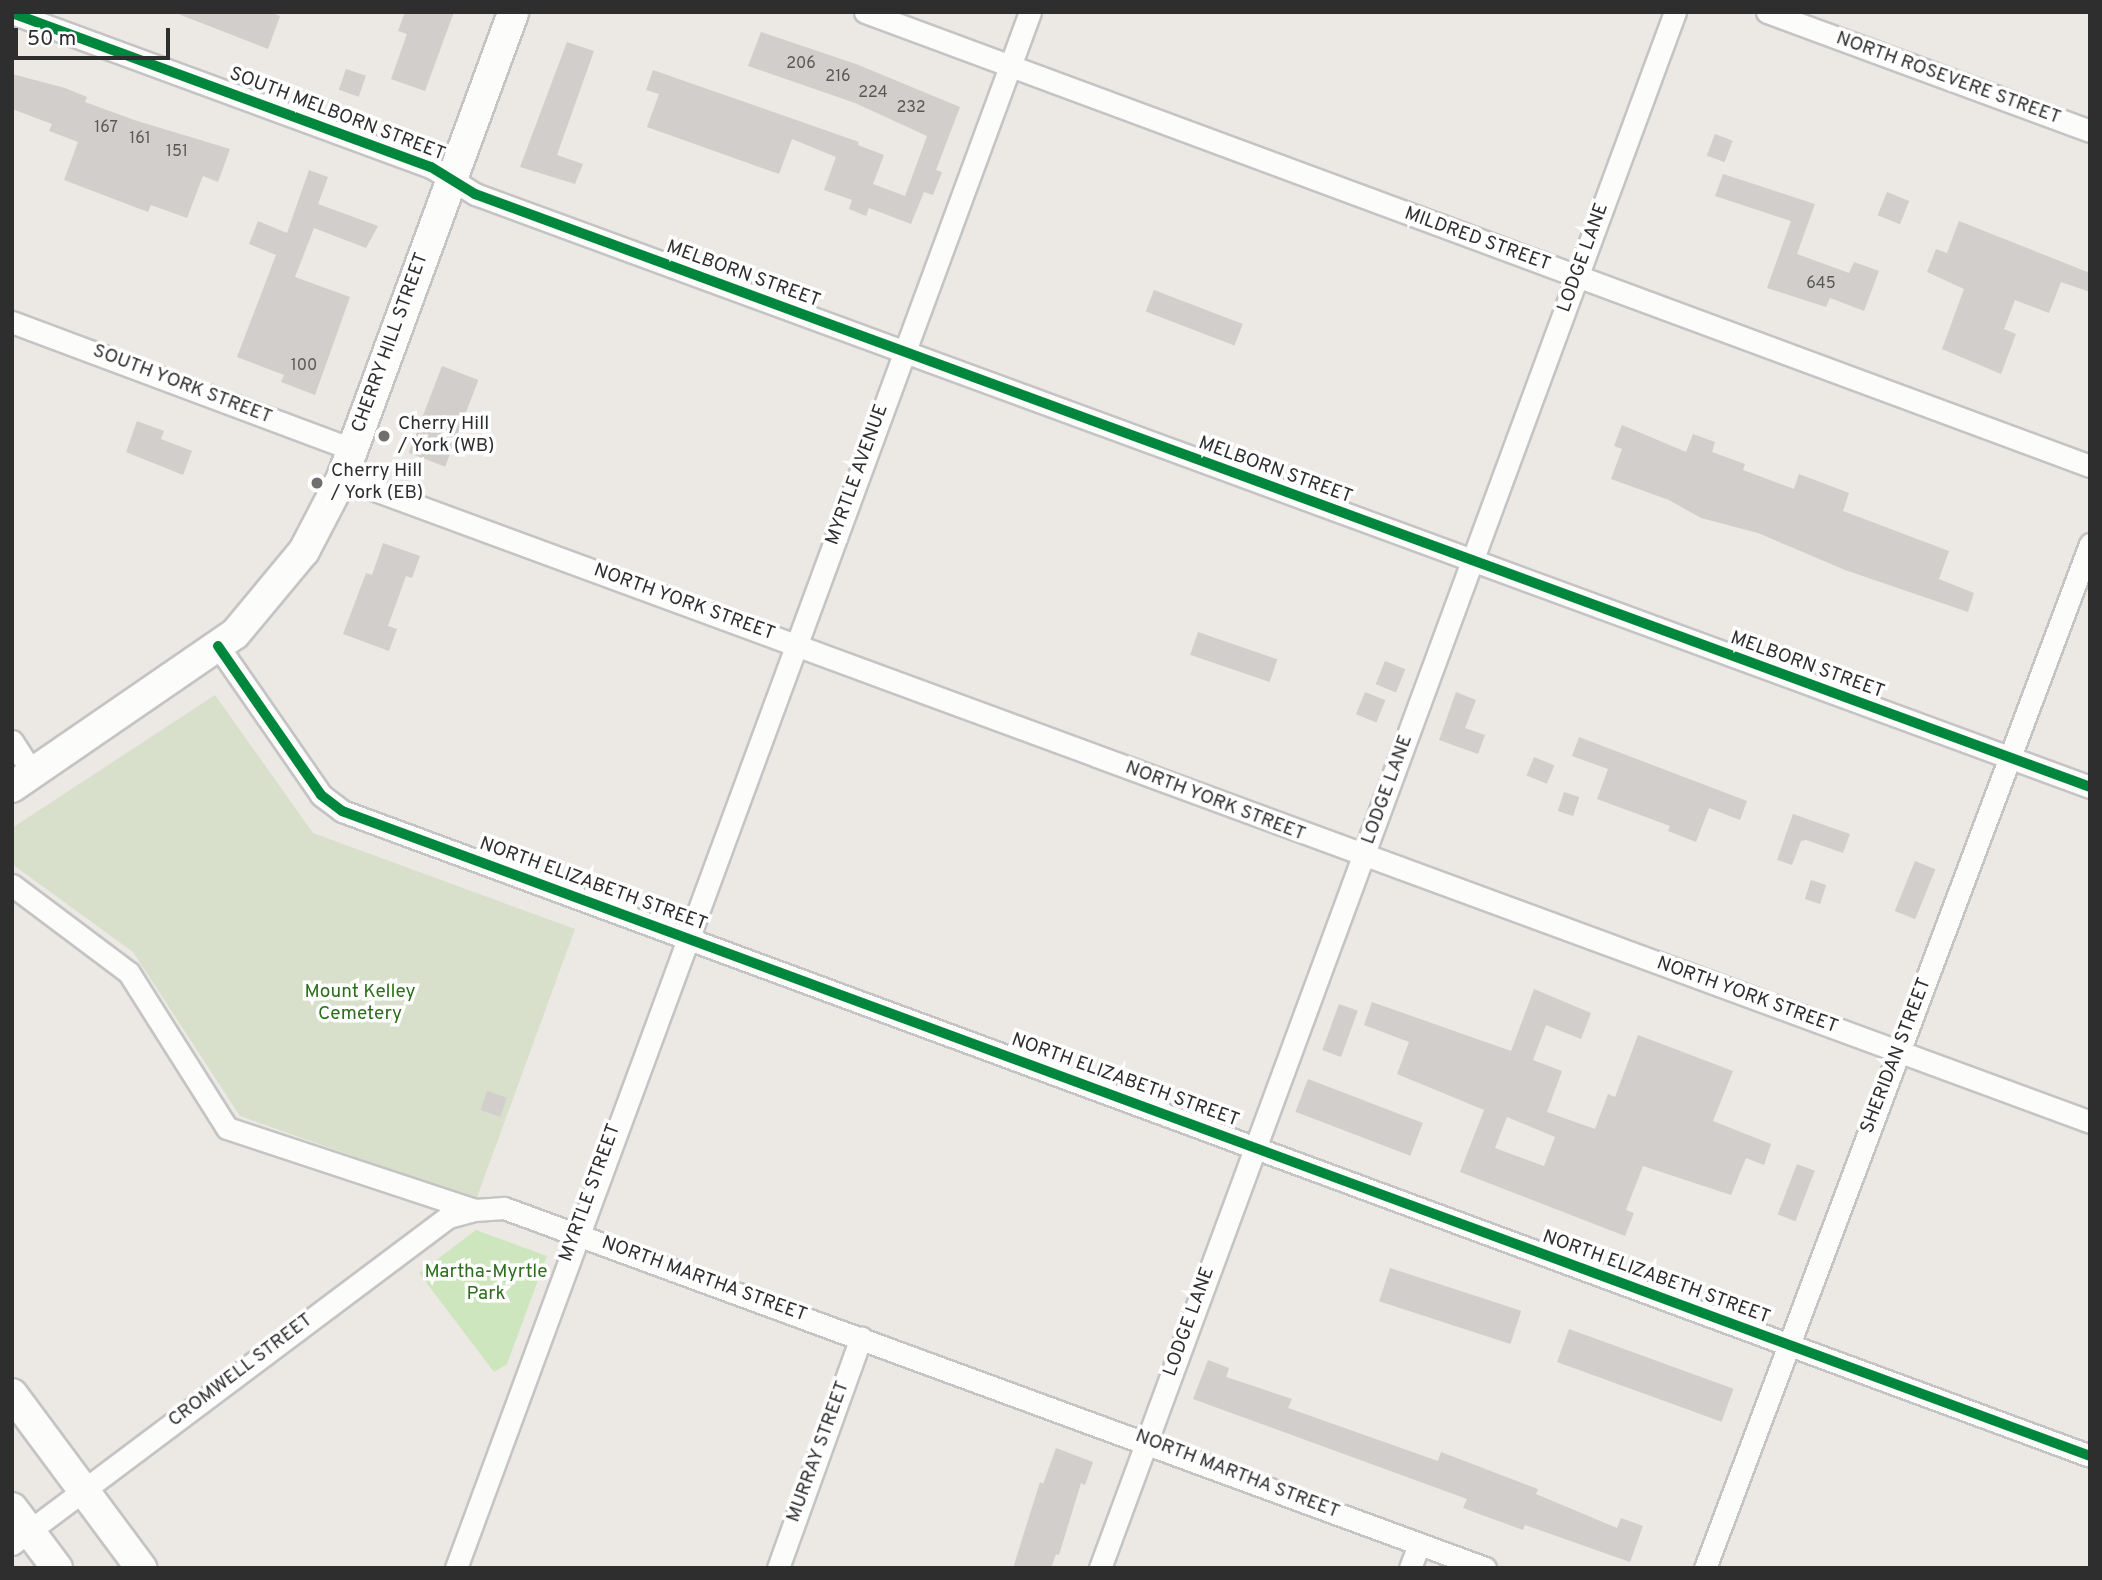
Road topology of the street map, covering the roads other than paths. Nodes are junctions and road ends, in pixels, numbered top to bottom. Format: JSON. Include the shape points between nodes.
{"nodes":[{"id":1,"x":513,"y":12,"type":"edge"},
{"id":2,"x":865,"y":12,"type":"edge"},
{"id":3,"x":1030,"y":12,"type":"edge"},
{"id":4,"x":1675,"y":12,"type":"edge"},
{"id":5,"x":1768,"y":12,"type":"edge"},
{"id":6,"x":12,"y":13,"type":"edge"},
{"id":7,"x":1011,"y":67,"type":"junction"},
{"id":8,"x":2090,"y":131,"type":"edge"},
{"id":9,"x":453,"y":178,"type":"junction"},
{"id":10,"x":1578,"y":276,"type":"junction"},
{"id":11,"x":12,"y":321,"type":"edge"},
{"id":12,"x":904,"y":352,"type":"junction"},
{"id":13,"x":352,"y":449,"type":"junction"},
{"id":14,"x":2090,"y":466,"type":"edge"},
{"id":15,"x":342,"y":478,"type":"junction"},
{"id":16,"x":2090,"y":544,"type":"edge"},
{"id":17,"x":1473,"y":563,"type":"junction"},
{"id":18,"x":795,"y":644,"type":"junction"},
{"id":19,"x":218,"y":646,"type":"junction"},
{"id":20,"x":12,"y":741,"type":"edge"},
{"id":21,"x":2010,"y":757,"type":"junction"},
{"id":22,"x":23,"y":780,"type":"edge"},
{"id":23,"x":2090,"y":787,"type":"edge"},
{"id":24,"x":1363,"y":857,"type":"junction"},
{"id":25,"x":12,"y":885,"type":"edge"},
{"id":26,"x":686,"y":938,"type":"junction"},
{"id":27,"x":1899,"y":1052,"type":"junction"},
{"id":28,"x":2090,"y":1122,"type":"edge"},
{"id":29,"x":1254,"y":1148,"type":"junction"},
{"id":30,"x":475,"y":1210,"type":"junction"},
{"id":31,"x":576,"y":1234,"type":"junction"},
{"id":32,"x":861,"y":1337,"type":"junction"},
{"id":33,"x":1788,"y":1345,"type":"junction"},
{"id":34,"x":12,"y":1394,"type":"edge"},
{"id":35,"x":1146,"y":1440,"type":"junction"},
{"id":36,"x":2090,"y":1456,"type":"edge"},
{"id":37,"x":82,"y":1489,"type":"junction"},
{"id":38,"x":18,"y":1528,"type":"edge"},
{"id":39,"x":1419,"y":1544,"type":"junction"},
{"id":40,"x":57,"y":1568,"type":"edge"},
{"id":41,"x":141,"y":1568,"type":"edge"},
{"id":42,"x":456,"y":1568,"type":"edge"},
{"id":43,"x":778,"y":1568,"type":"edge"},
{"id":44,"x":1100,"y":1568,"type":"edge"},
{"id":45,"x":1410,"y":1568,"type":"edge"},
{"id":46,"x":1485,"y":1568,"type":"edge"},
{"id":47,"x":1705,"y":1568,"type":"edge"}],
"edges":[{"from":1,"to":9,"type":"street","name":"CHERRY HILL STREET"},
{"from":2,"to":7,"type":"street","name":"MILDRED STREET"},
{"from":3,"to":7,"type":"street","name":"MYRTLE AVENUE"},
{"from":4,"to":10,"type":"street","name":"LODGE LANE"},
{"from":5,"to":8,"type":"street","name":"NORTH ROSEVERE STREET"},
{"from":6,"to":9,"type":"street","name":"SOUTH MELBORN STREET"},
{"from":7,"to":10,"type":"street","name":"MILDRED STREET"},
{"from":7,"to":12,"type":"street","name":"MYRTLE AVENUE"},
{"from":9,"to":12,"type":"street","name":"MELBORN STREET","via":[[475,194]]},
{"from":9,"to":13,"type":"street","name":"CHERRY HILL STREET"},
{"from":10,"to":14,"type":"street","name":"MILDRED STREET"},
{"from":10,"to":17,"type":"street","name":"LODGE LANE"},
{"from":11,"to":13,"type":"street","name":"SOUTH YORK STREET"},
{"from":12,"to":17,"type":"street","name":"MELBORN STREET"},
{"from":12,"to":18,"type":"street","name":"MYRTLE AVENUE"},
{"from":13,"to":15,"type":"street","name":"CHERRY HILL STREET"},
{"from":15,"to":18,"type":"street","name":"NORTH YORK STREET"},
{"from":15,"to":19,"type":"street","name":"CHERRY HILL STREET","via":[[286,578],[235,634]]},
{"from":16,"to":21,"type":"street","name":"SHERIDAN STREET"},
{"from":17,"to":21,"type":"street","name":"MELBORN STREET"},
{"from":17,"to":24,"type":"street","name":"LODGE LANE"},
{"from":18,"to":24,"type":"street","name":"NORTH YORK STREET"},
{"from":18,"to":26,"type":"street","name":"MYRTLE AVENUE"},
{"from":19,"to":22,"type":"street","name":"CHERRY HILL STREET"},
{"from":19,"to":26,"type":"street","name":"NORTH ELIZABETH STREET","via":[[333,806]]},
{"from":20,"to":22,"type":"street"},
{"from":21,"to":23,"type":"street","name":"MELBORN STREET"},
{"from":21,"to":27,"type":"street","name":"SHERIDAN STREET"},
{"from":24,"to":27,"type":"street","name":"NORTH YORK STREET"},
{"from":24,"to":29,"type":"street","name":"LODGE LANE"},
{"from":25,"to":30,"type":"street","name":"NORTH MARTHA STREET","via":[[129,973],[227,1128]]},
{"from":26,"to":29,"type":"street","name":"NORTH ELIZABETH STREET"},
{"from":26,"to":31,"type":"street","name":"MYRTLE STREET"},
{"from":27,"to":28,"type":"street","name":"NORTH YORK STREET"},
{"from":27,"to":33,"type":"street","name":"SHERIDAN STREET"},
{"from":29,"to":33,"type":"street","name":"NORTH ELIZABETH STREET"},
{"from":29,"to":35,"type":"street","name":"LODGE LANE"},
{"from":30,"to":31,"type":"street","name":"NORTH MARTHA STREET","via":[[504,1208]]},
{"from":30,"to":37,"type":"street","name":"CROMWELL STREET","via":[[448,1217]]},
{"from":31,"to":32,"type":"street","name":"NORTH MARTHA STREET"},
{"from":31,"to":42,"type":"street","name":"MYRTLE STREET"},
{"from":32,"to":35,"type":"street","name":"NORTH MARTHA STREET"},
{"from":32,"to":43,"type":"street","name":"MURRAY STREET"},
{"from":33,"to":36,"type":"street","name":"NORTH ELIZABETH STREET"},
{"from":33,"to":47,"type":"street","name":"SHERIDAN STREET"},
{"from":34,"to":37,"type":"street"},
{"from":35,"to":39,"type":"street","name":"NORTH MARTHA STREET"},
{"from":35,"to":44,"type":"street","name":"LODGE LANE"},
{"from":37,"to":38,"type":"street","name":"CROMWELL STREET"},
{"from":37,"to":41,"type":"street"},
{"from":38,"to":40,"type":"street"},
{"from":39,"to":45,"type":"street"},
{"from":39,"to":46,"type":"street","name":"NORTH MARTHA STREET"}]}
